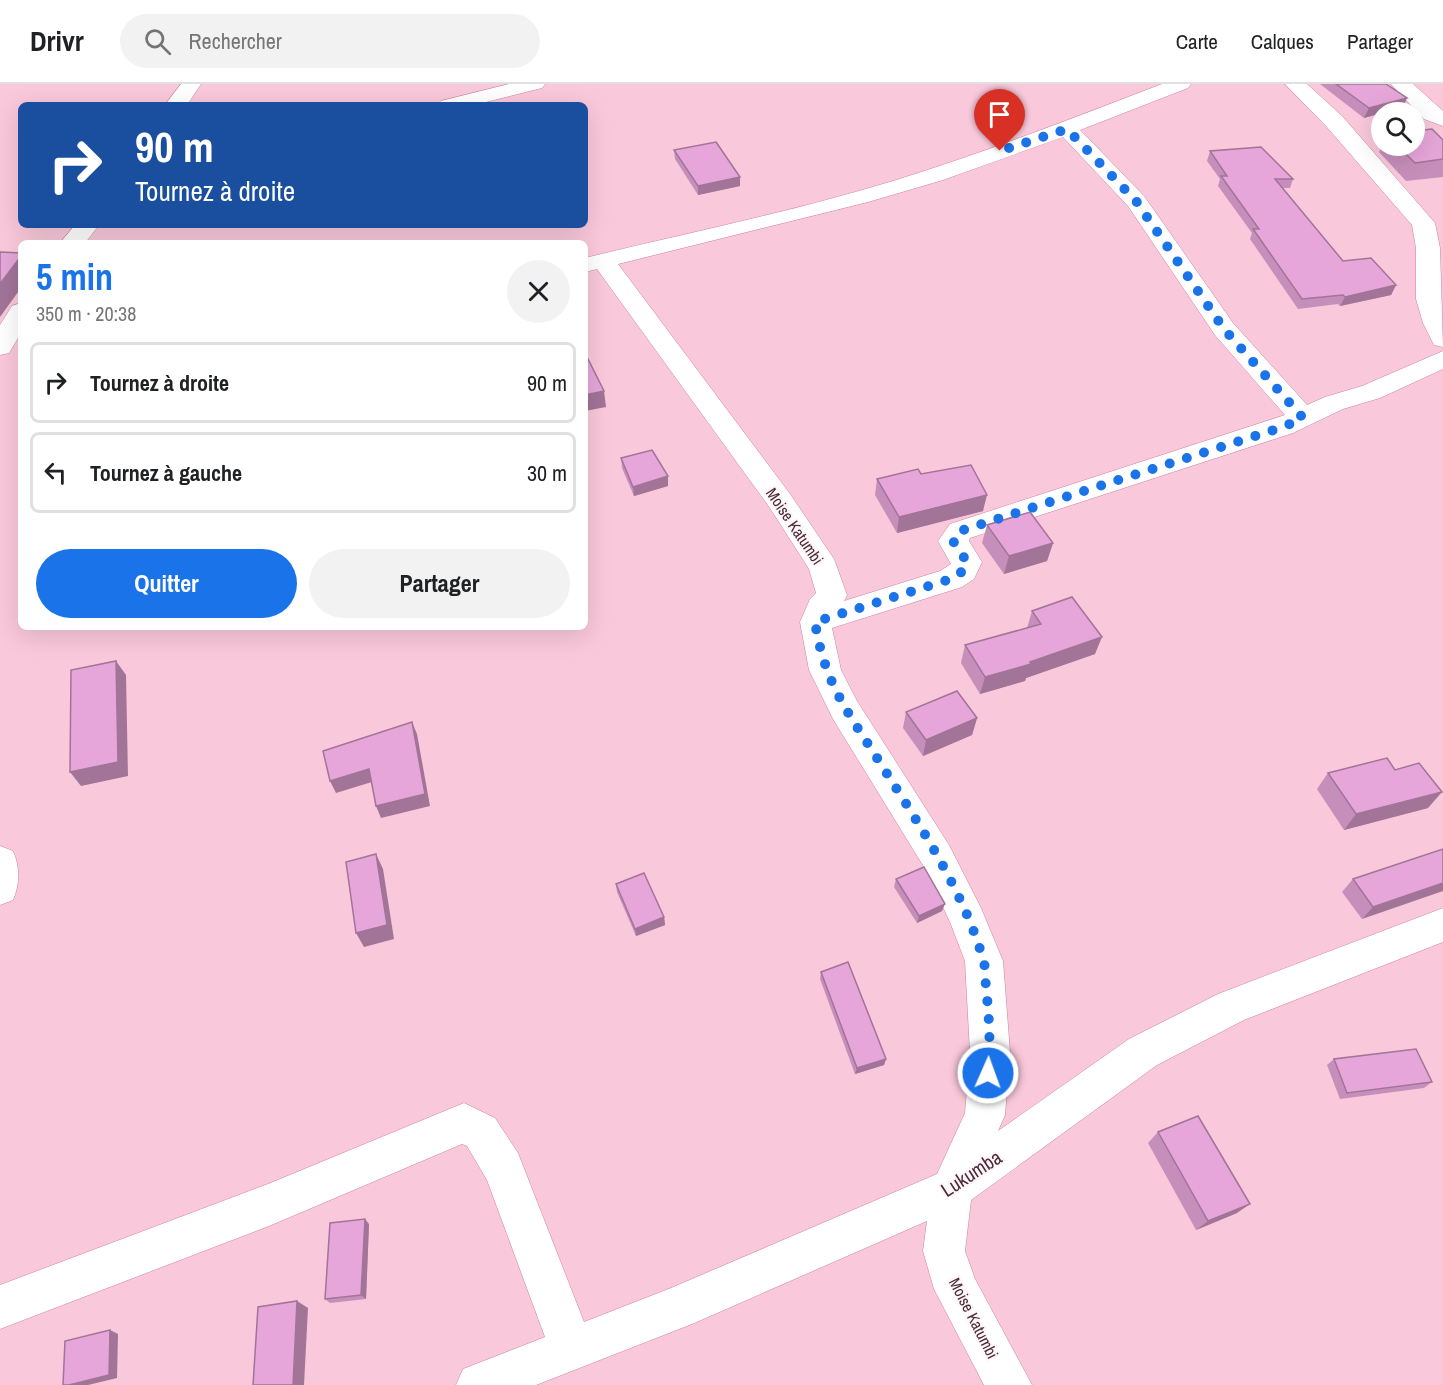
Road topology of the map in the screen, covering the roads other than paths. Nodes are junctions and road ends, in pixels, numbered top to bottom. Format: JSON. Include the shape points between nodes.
{"nodes":[{"id":1,"x":191,"y":84,"type":"edge"},
{"id":2,"x":534,"y":84,"type":"edge"},
{"id":3,"x":1181,"y":84,"type":"edge"},
{"id":4,"x":1295,"y":84,"type":"edge"},
{"id":5,"x":1401,"y":84,"type":"edge"},
{"id":6,"x":497,"y":89,"type":"edge"},
{"id":7,"x":178,"y":102,"type":"edge"},
{"id":8,"x":457,"y":102,"type":"edge"},
{"id":9,"x":1434,"y":105,"type":"edge"},
{"id":10,"x":1443,"y":120,"type":"edge"},
{"id":11,"x":1067,"y":129,"type":"junction"},
{"id":12,"x":84,"y":228,"type":"edge"},
{"id":13,"x":74,"y":240,"type":"edge"},
{"id":14,"x":594,"y":262,"type":"edge"},
{"id":15,"x":18,"y":316,"type":"edge"},
{"id":16,"x":1443,"y":339,"type":"edge"},
{"id":17,"x":0,"y":348,"type":"edge"},
{"id":18,"x":1443,"y":359,"type":"edge"},
{"id":19,"x":18,"y":361,"type":"edge"},
{"id":20,"x":0,"y":363,"type":"edge"},
{"id":21,"x":1303,"y":418,"type":"junction"},
{"id":22,"x":815,"y":622,"type":"junction"},
{"id":23,"x":0,"y":862,"type":"edge"},
{"id":24,"x":0,"y":889,"type":"edge"},
{"id":25,"x":1443,"y":926,"type":"edge"},
{"id":26,"x":952,"y":1189,"type":"junction"},
{"id":27,"x":0,"y":1307,"type":"edge"},
{"id":28,"x":572,"y":1348,"type":"junction"},
{"id":29,"x":479,"y":1385,"type":"edge"},
{"id":30,"x":1009,"y":1385,"type":"edge"}],
"edges":[{"from":1,"to":7,"type":"street"},
{"from":2,"to":6,"type":"street"},
{"from":3,"to":11,"type":"street"},
{"from":4,"to":16,"type":"street","via":[[1334,121],[1423,223],[1429,236],[1428,295]]},
{"from":5,"to":9,"type":"street"},
{"from":6,"to":8,"type":"street"},
{"from":9,"to":10,"type":"street"},
{"from":11,"to":14,"type":"street","via":[[819,209]]},
{"from":11,"to":21,"type":"street","via":[[1136,201],[1224,329]]},
{"from":12,"to":13,"type":"street"},
{"from":14,"to":22,"type":"street","name":"Moise Katumbi","via":[[780,501],[823,567],[831,596]]},
{"from":15,"to":17,"type":"street"},
{"from":18,"to":21,"type":"street"},
{"from":19,"to":20,"type":"street"},
{"from":21,"to":22,"type":"street","via":[[960,531],[953,541],[967,562],[963,571],[951,579]]},
{"from":22,"to":26,"type":"street","name":"Moise Katumbi","via":[[825,670],[845,711],[937,856],[984,961],[990,1052],[985,1115]]},
{"from":23,"to":24,"type":"street"},
{"from":25,"to":26,"type":"street","name":"Lukumba","via":[[1231,1006],[1143,1052]]},
{"from":26,"to":28,"type":"street","name":"Lukumba","via":[[676,1308]]},
{"from":26,"to":30,"type":"street","name":"Moise Katumbi","via":[[944,1251],[956,1289]]},
{"from":27,"to":28,"type":"street","via":[[269,1205],[464,1123],[481,1132],[503,1168]]},
{"from":28,"to":29,"type":"street","name":"Lukumba"}]}
